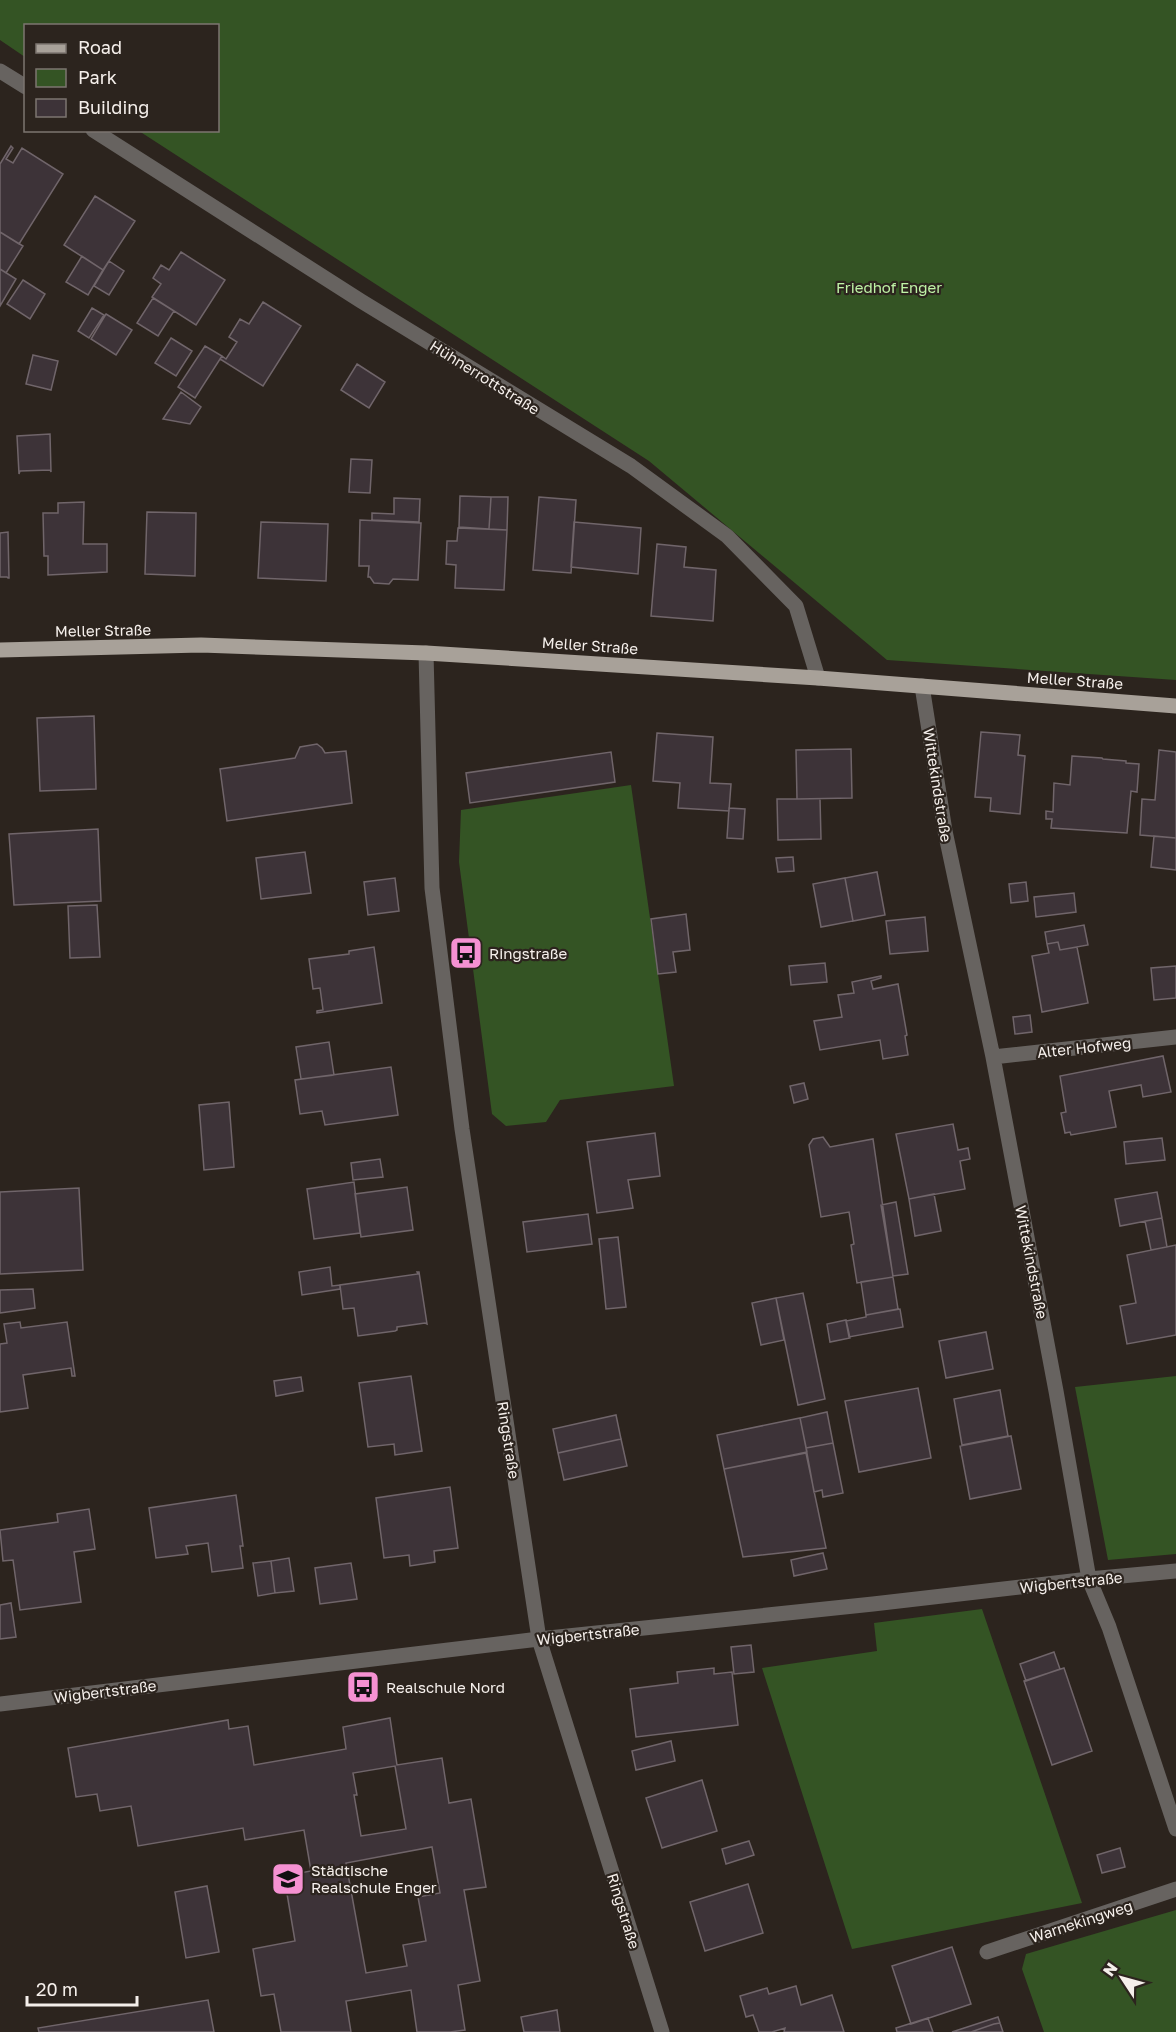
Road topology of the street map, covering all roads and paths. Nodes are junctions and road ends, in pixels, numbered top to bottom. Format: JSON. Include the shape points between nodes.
{"nodes":[{"id":1,"x":0,"y":71,"type":"edge"},
{"id":2,"x":24,"y":86,"type":"edge"},
{"id":3,"x":96,"y":132,"type":"edge"},
{"id":4,"x":0,"y":651,"type":"edge"},
{"id":5,"x":426,"y":653,"type":"junction"},
{"id":6,"x":818,"y":678,"type":"junction"},
{"id":7,"x":922,"y":686,"type":"junction"},
{"id":8,"x":1176,"y":706,"type":"edge"},
{"id":9,"x":1176,"y":1037,"type":"edge"},
{"id":10,"x":993,"y":1057,"type":"junction"},
{"id":11,"x":1176,"y":1571,"type":"edge"},
{"id":12,"x":1089,"y":1579,"type":"junction"},
{"id":13,"x":539,"y":1639,"type":"junction"},
{"id":14,"x":0,"y":1704,"type":"edge"},
{"id":15,"x":1176,"y":1828,"type":"edge"},
{"id":16,"x":1176,"y":1889,"type":"edge"},
{"id":17,"x":987,"y":1952,"type":"dead end"},
{"id":18,"x":662,"y":2032,"type":"edge"}],
"edges":[{"from":1,"to":2,"type":"street"},
{"from":3,"to":6,"type":"street","name":"Hühnerrottstraße","via":[[361,301],[631,466],[727,536],[795,606]]},
{"from":4,"to":5,"type":"main road","name":"Meller Straße","via":[[201,645]]},
{"from":5,"to":6,"type":"main road","name":"Meller Straße"},
{"from":5,"to":13,"type":"street","name":"Ringstraße","via":[[432,888],[462,1129]]},
{"from":6,"to":7,"type":"main road","name":"Meller Straße"},
{"from":7,"to":8,"type":"main road","name":"Meller Straße"},
{"from":7,"to":10,"type":"street","name":"Wittekindstraße","via":[[945,831]]},
{"from":9,"to":10,"type":"street","name":"Alter Hofweg"},
{"from":10,"to":12,"type":"street","name":"Wittekindstraße"},
{"from":11,"to":12,"type":"street","name":"Wigbertstraße"},
{"from":12,"to":13,"type":"street","name":"Wigbertstraße"},
{"from":12,"to":15,"type":"street","name":"Wittekindstraße","via":[[1109,1627]]},
{"from":13,"to":14,"type":"street","name":"Wigbertstraße"},
{"from":13,"to":18,"type":"street","name":"Ringstraße"},
{"from":16,"to":17,"type":"street","name":"Warnekingweg"}]}
